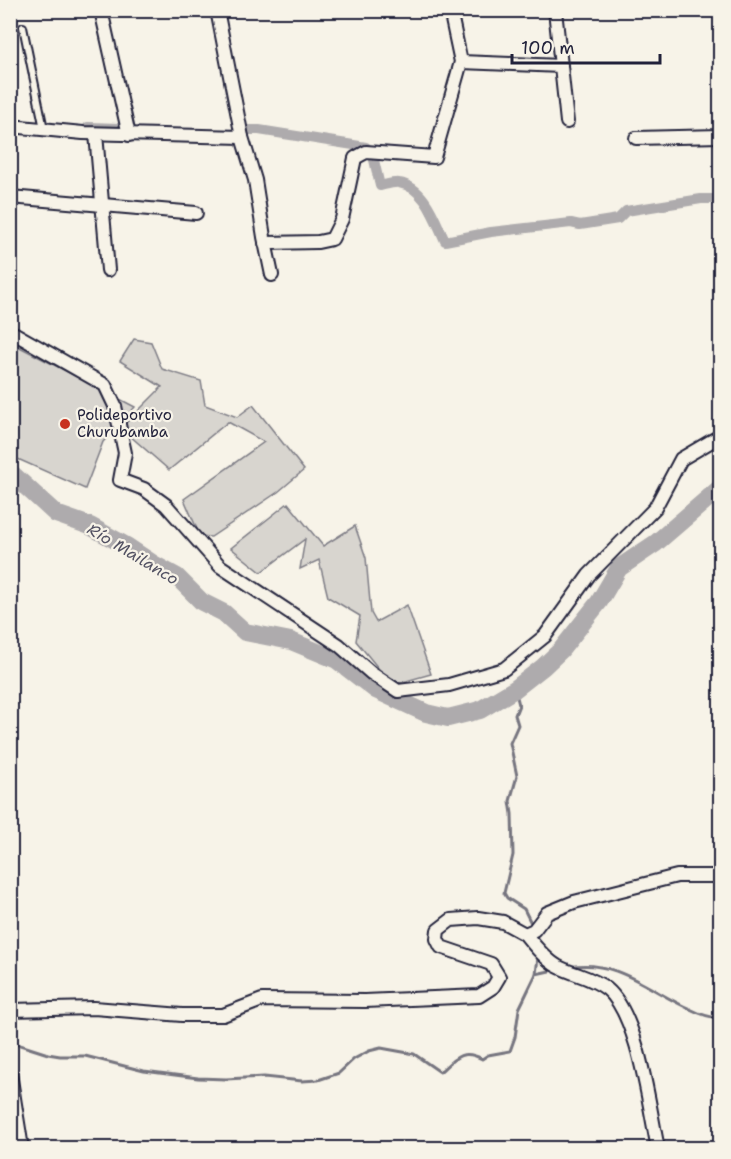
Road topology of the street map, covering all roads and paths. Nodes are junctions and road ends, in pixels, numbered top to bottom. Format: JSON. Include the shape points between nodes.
{"nodes":[{"id":1,"x":101,"y":10,"type":"edge"},
{"id":2,"x":217,"y":10,"type":"edge"},
{"id":3,"x":450,"y":10,"type":"edge"},
{"id":4,"x":555,"y":10,"type":"edge"},
{"id":5,"x":23,"y":27,"type":"dead end"},
{"id":6,"x":461,"y":62,"type":"junction"},
{"id":7,"x":561,"y":66,"type":"junction"},
{"id":8,"x":567,"y":122,"type":"dead end"},
{"id":9,"x":10,"y":126,"type":"edge"},
{"id":10,"x":44,"y":129,"type":"junction"},
{"id":11,"x":96,"y":134,"type":"junction"},
{"id":12,"x":129,"y":135,"type":"junction"},
{"id":13,"x":720,"y":136,"type":"edge"},
{"id":14,"x":242,"y":137,"type":"junction"},
{"id":15,"x":636,"y":138,"type":"dead end"},
{"id":16,"x":10,"y":197,"type":"edge"},
{"id":17,"x":102,"y":206,"type":"junction"},
{"id":18,"x":196,"y":213,"type":"dead end"},
{"id":19,"x":265,"y":243,"type":"junction"},
{"id":20,"x":108,"y":270,"type":"dead end"},
{"id":21,"x":272,"y":275,"type":"dead end"},
{"id":22,"x":10,"y":331,"type":"edge"},
{"id":23,"x":720,"y":436,"type":"edge"},
{"id":24,"x":720,"y":876,"type":"edge"},
{"id":25,"x":525,"y":934,"type":"junction"},
{"id":26,"x":10,"y":1010,"type":"edge"},
{"id":27,"x":10,"y":1073,"type":"edge"},
{"id":28,"x":22,"y":1149,"type":"edge"},
{"id":29,"x":658,"y":1149,"type":"edge"}],
"edges":[{"from":1,"to":12,"type":"street"},
{"from":2,"to":14,"type":"street"},
{"from":3,"to":6,"type":"street"},
{"from":4,"to":7,"type":"street"},
{"from":5,"to":10,"type":"lane"},
{"from":6,"to":7,"type":"street"},
{"from":6,"to":19,"type":"street","via":[[434,157],[366,152],[355,158],[342,219],[332,239]]},
{"from":7,"to":8,"type":"street"},
{"from":9,"to":10,"type":"street"},
{"from":10,"to":11,"type":"street"},
{"from":11,"to":12,"type":"street"},
{"from":11,"to":17,"type":"street"},
{"from":12,"to":14,"type":"street"},
{"from":13,"to":15,"type":"street"},
{"from":14,"to":19,"type":"street","via":[[255,180]]},
{"from":16,"to":17,"type":"street"},
{"from":17,"to":18,"type":"street"},
{"from":17,"to":20,"type":"street"},
{"from":19,"to":21,"type":"street"},
{"from":22,"to":23,"type":"street","via":[[105,385],[115,406],[125,453],[120,480],[144,489],[166,505],[220,566],[339,645],[398,691],[449,685],[504,669],[545,636],[589,575],[655,508],[681,459]]},
{"from":24,"to":25,"type":"street","via":[[677,876],[574,902],[547,913],[534,930]]},
{"from":25,"to":26,"type":"street","via":[[503,922],[478,918],[451,920],[438,930],[441,948],[491,964],[500,977],[478,996],[262,1000],[223,1015],[94,1008]]},
{"from":25,"to":29,"type":"street","via":[[555,965],[593,979],[622,1006],[636,1045]]},
{"from":27,"to":28,"type":"street"}]}
